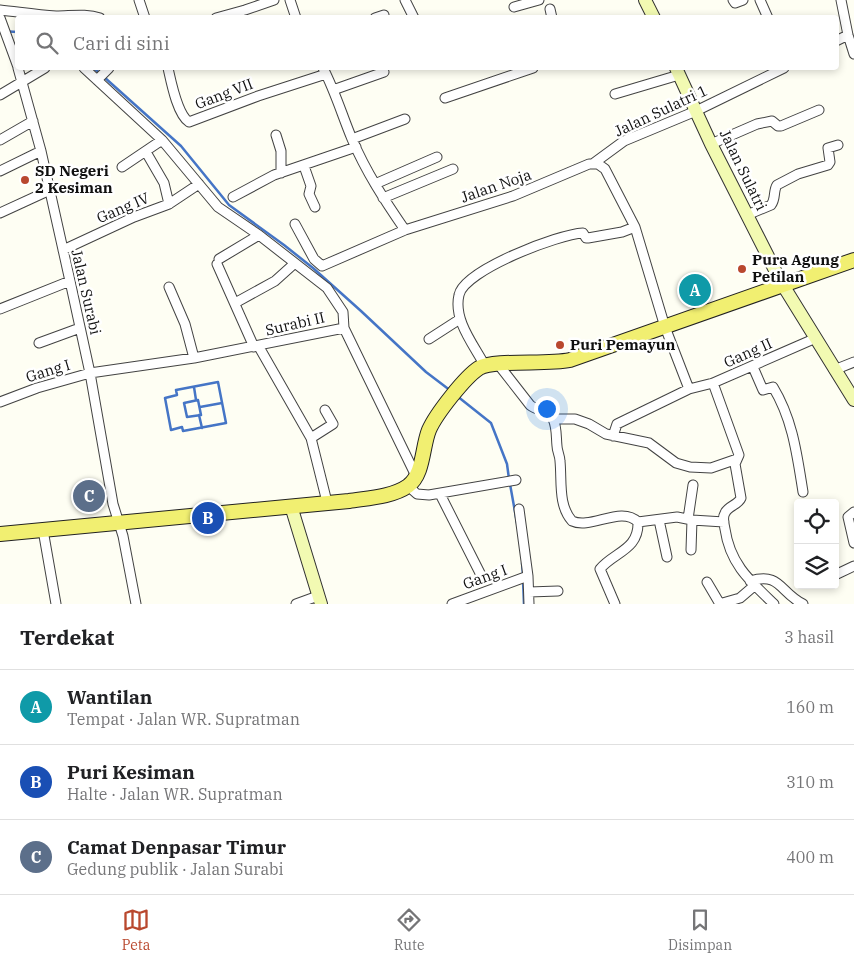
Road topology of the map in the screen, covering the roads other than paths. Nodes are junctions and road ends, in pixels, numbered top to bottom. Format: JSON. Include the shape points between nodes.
{"nodes":[{"id":1,"x":139,"y":0,"type":"edge"},
{"id":2,"x":274,"y":0,"type":"edge"},
{"id":3,"x":290,"y":0,"type":"edge"},
{"id":4,"x":405,"y":0,"type":"edge"},
{"id":5,"x":539,"y":0,"type":"edge"},
{"id":6,"x":645,"y":0,"type":"edge"},
{"id":7,"x":733,"y":0,"type":"edge"},
{"id":8,"x":743,"y":0,"type":"edge"},
{"id":9,"x":760,"y":0,"type":"edge"},
{"id":10,"x":841,"y":0,"type":"edge"},
{"id":11,"x":514,"y":8,"type":"dead end"},
{"id":12,"x":0,"y":10,"type":"edge"},
{"id":13,"x":44,"y":15,"type":"edge"},
{"id":14,"x":144,"y":15,"type":"edge"},
{"id":15,"x":227,"y":15,"type":"edge"},
{"id":16,"x":295,"y":15,"type":"edge"},
{"id":17,"x":412,"y":15,"type":"edge"},
{"id":18,"x":652,"y":15,"type":"edge"},
{"id":19,"x":767,"y":15,"type":"edge"},
{"id":20,"x":0,"y":18,"type":"edge"},
{"id":21,"x":848,"y":35,"type":"junction"},
{"id":22,"x":839,"y":40,"type":"edge"},
{"id":23,"x":854,"y":54,"type":"edge"},
{"id":24,"x":15,"y":59,"type":"edge"},
{"id":25,"x":19,"y":70,"type":"edge"},
{"id":26,"x":42,"y":70,"type":"edge"},
{"id":27,"x":87,"y":70,"type":"edge"},
{"id":28,"x":106,"y":70,"type":"edge"},
{"id":29,"x":169,"y":70,"type":"edge"},
{"id":30,"x":527,"y":70,"type":"edge"},
{"id":31,"x":780,"y":70,"type":"edge"},
{"id":32,"x":324,"y":71,"type":"edge"},
{"id":33,"x":678,"y":71,"type":"edge"},
{"id":34,"x":384,"y":72,"type":"dead end"},
{"id":35,"x":98,"y":79,"type":"junction"},
{"id":36,"x":23,"y":81,"type":"junction"},
{"id":37,"x":333,"y":90,"type":"junction"},
{"id":38,"x":616,"y":94,"type":"dead end"},
{"id":39,"x":0,"y":95,"type":"edge"},
{"id":40,"x":445,"y":98,"type":"dead end"},
{"id":41,"x":819,"y":110,"type":"dead end"},
{"id":42,"x":696,"y":111,"type":"junction"},
{"id":43,"x":405,"y":119,"type":"dead end"},
{"id":44,"x":33,"y":121,"type":"junction"},
{"id":45,"x":276,"y":135,"type":"dead end"},
{"id":46,"x":0,"y":140,"type":"edge"},
{"id":47,"x":162,"y":140,"type":"junction"},
{"id":48,"x":354,"y":143,"type":"junction"},
{"id":49,"x":712,"y":144,"type":"junction"},
{"id":50,"x":838,"y":146,"type":"dead end"},
{"id":51,"x":41,"y":151,"type":"junction"},
{"id":52,"x":146,"y":152,"type":"junction"},
{"id":53,"x":605,"y":154,"type":"junction"},
{"id":54,"x":437,"y":157,"type":"dead end"},
{"id":55,"x":594,"y":163,"type":"junction"},
{"id":56,"x":304,"y":166,"type":"junction"},
{"id":57,"x":122,"y":167,"type":"dead end"},
{"id":58,"x":453,"y":169,"type":"dead end"},
{"id":59,"x":605,"y":169,"type":"junction"},
{"id":60,"x":0,"y":171,"type":"edge"},
{"id":61,"x":281,"y":173,"type":"junction"},
{"id":62,"x":199,"y":184,"type":"junction"},
{"id":63,"x":374,"y":184,"type":"junction"},
{"id":64,"x":50,"y":190,"type":"junction"},
{"id":65,"x":233,"y":197,"type":"dead end"},
{"id":66,"x":383,"y":198,"type":"junction"},
{"id":67,"x":169,"y":204,"type":"junction"},
{"id":68,"x":315,"y":207,"type":"dead end"},
{"id":69,"x":0,"y":213,"type":"edge"},
{"id":70,"x":746,"y":215,"type":"junction"},
{"id":71,"x":295,"y":224,"type":"dead end"},
{"id":72,"x":635,"y":227,"type":"junction"},
{"id":73,"x":405,"y":230,"type":"junction"},
{"id":74,"x":259,"y":235,"type":"junction"},
{"id":75,"x":63,"y":250,"type":"junction"},
{"id":76,"x":854,"y":260,"type":"edge"},
{"id":77,"x":295,"y":263,"type":"junction"},
{"id":78,"x":70,"y":281,"type":"junction"},
{"id":79,"x":783,"y":285,"type":"junction"},
{"id":80,"x":169,"y":287,"type":"dead end"},
{"id":81,"x":235,"y":302,"type":"junction"},
{"id":82,"x":0,"y":310,"type":"edge"},
{"id":83,"x":460,"y":319,"type":"junction"},
{"id":84,"x":666,"y":327,"type":"junction"},
{"id":85,"x":80,"y":328,"type":"junction"},
{"id":86,"x":344,"y":328,"type":"junction"},
{"id":87,"x":816,"y":338,"type":"junction"},
{"id":88,"x":429,"y":339,"type":"dead end"},
{"id":89,"x":39,"y":343,"type":"dead end"},
{"id":90,"x":257,"y":347,"type":"junction"},
{"id":91,"x":194,"y":358,"type":"junction"},
{"id":92,"x":854,"y":362,"type":"edge"},
{"id":93,"x":492,"y":365,"type":"junction"},
{"id":94,"x":753,"y":366,"type":"junction"},
{"id":95,"x":834,"y":370,"type":"junction"},
{"id":96,"x":90,"y":373,"type":"junction"},
{"id":97,"x":713,"y":383,"type":"junction"},
{"id":98,"x":689,"y":389,"type":"junction"},
{"id":99,"x":854,"y":400,"type":"edge"},
{"id":100,"x":0,"y":402,"type":"edge"},
{"id":101,"x":325,"y":410,"type":"dead end"},
{"id":102,"x":553,"y":419,"type":"junction"},
{"id":103,"x":613,"y":436,"type":"junction"},
{"id":104,"x":311,"y":438,"type":"junction"},
{"id":105,"x":737,"y":458,"type":"junction"},
{"id":106,"x":412,"y":481,"type":"junction"},
{"id":107,"x":513,"y":481,"type":"dead end"},
{"id":108,"x":693,"y":485,"type":"dead end"},
{"id":109,"x":803,"y":492,"type":"dead end"},
{"id":110,"x":440,"y":494,"type":"junction"},
{"id":111,"x":326,"y":502,"type":"junction"},
{"id":112,"x":291,"y":506,"type":"junction"},
{"id":113,"x":519,"y":509,"type":"dead end"},
{"id":114,"x":854,"y":512,"type":"edge"},
{"id":115,"x":690,"y":519,"type":"junction"},
{"id":116,"x":659,"y":520,"type":"junction"},
{"id":117,"x":638,"y":522,"type":"junction"},
{"id":118,"x":724,"y":522,"type":"junction"},
{"id":119,"x":120,"y":524,"type":"junction"},
{"id":120,"x":43,"y":530,"type":"junction"},
{"id":121,"x":0,"y":534,"type":"edge"},
{"id":122,"x":854,"y":543,"type":"edge"},
{"id":123,"x":691,"y":550,"type":"dead end"},
{"id":124,"x":667,"y":557,"type":"dead end"},
{"id":125,"x":854,"y":566,"type":"edge"},
{"id":126,"x":839,"y":573,"type":"edge"},
{"id":127,"x":525,"y":577,"type":"junction"},
{"id":128,"x":483,"y":579,"type":"dead end"},
{"id":129,"x":707,"y":582,"type":"dead end"},
{"id":130,"x":752,"y":584,"type":"junction"},
{"id":131,"x":558,"y":590,"type":"dead end"},
{"id":132,"x":528,"y":592,"type":"junction"},
{"id":133,"x":319,"y":600,"type":"edge"},
{"id":134,"x":56,"y":604,"type":"edge"},
{"id":135,"x":136,"y":604,"type":"edge"},
{"id":136,"x":296,"y":604,"type":"edge"},
{"id":137,"x":452,"y":604,"type":"edge"},
{"id":138,"x":529,"y":604,"type":"edge"},
{"id":139,"x":615,"y":604,"type":"edge"},
{"id":140,"x":720,"y":604,"type":"edge"},
{"id":141,"x":774,"y":604,"type":"edge"},
{"id":142,"x":803,"y":604,"type":"edge"}],
"edges":[{"from":1,"to":14,"type":"street"},
{"from":2,"to":15,"type":"street"},
{"from":3,"to":16,"type":"street"},
{"from":4,"to":17,"type":"street"},
{"from":5,"to":11,"type":"street"},
{"from":6,"to":18,"type":"main road"},
{"from":7,"to":8,"type":"street","via":[[735,3]]},
{"from":9,"to":19,"type":"street"},
{"from":10,"to":21,"type":"street"},
{"from":12,"to":13,"type":"street"},
{"from":20,"to":24,"type":"street","name":"Jalan Surabi"},
{"from":21,"to":22,"type":"street"},
{"from":21,"to":23,"type":"street"},
{"from":25,"to":36,"type":"street","name":"Jalan Surabi"},
{"from":26,"to":36,"type":"street"},
{"from":27,"to":35,"type":"street"},
{"from":28,"to":35,"type":"street"},
{"from":29,"to":32,"type":"street","name":"Gang VII","via":[[178,102],[189,122]]},
{"from":30,"to":40,"type":"street"},
{"from":31,"to":42,"type":"street","name":"Jalan Sulatri 1"},
{"from":32,"to":37,"type":"street"},
{"from":33,"to":38,"type":"street"},
{"from":33,"to":42,"type":"main road","name":"Jalan Sulatri"},
{"from":34,"to":37,"type":"street"},
{"from":35,"to":47,"type":"street"},
{"from":36,"to":39,"type":"street"},
{"from":36,"to":44,"type":"street","name":"Jalan Surabi"},
{"from":37,"to":48,"type":"street"},
{"from":41,"to":49,"type":"street","via":[[781,126],[772,121],[757,124]]},
{"from":42,"to":49,"type":"main road","name":"Jalan Sulatri"},
{"from":42,"to":53,"type":"street","name":"Jalan Sulatri 1","via":[[624,142]]},
{"from":43,"to":48,"type":"street"},
{"from":44,"to":46,"type":"street"},
{"from":44,"to":51,"type":"street","name":"Jalan Surabi"},
{"from":45,"to":61,"type":"street","via":[[281,151]]},
{"from":47,"to":52,"type":"street"},
{"from":47,"to":62,"type":"street"},
{"from":48,"to":56,"type":"street"},
{"from":48,"to":63,"type":"street"},
{"from":49,"to":70,"type":"main road","name":"Jalan Sulatri"},
{"from":50,"to":70,"type":"street","via":[[828,148],[828,164],[777,185],[771,205]]},
{"from":51,"to":60,"type":"street"},
{"from":51,"to":64,"type":"street","name":"Jalan Surabi"},
{"from":52,"to":57,"type":"street"},
{"from":52,"to":67,"type":"street","name":"Gang IV","via":[[164,183]]},
{"from":53,"to":55,"type":"street","name":"Jalan Sulatri 1"},
{"from":53,"to":59,"type":"street","name":"Jalan Sulatri 1"},
{"from":54,"to":63,"type":"street"},
{"from":55,"to":59,"type":"street"},
{"from":55,"to":73,"type":"street","name":"Jalan Noja","via":[[513,196]]},
{"from":56,"to":61,"type":"street"},
{"from":56,"to":68,"type":"street"},
{"from":58,"to":66,"type":"street"},
{"from":59,"to":72,"type":"street"},
{"from":61,"to":65,"type":"street"},
{"from":62,"to":67,"type":"street"},
{"from":62,"to":74,"type":"street","via":[[221,210]]},
{"from":63,"to":66,"type":"street"},
{"from":64,"to":69,"type":"street"},
{"from":64,"to":75,"type":"street","name":"Jalan Surabi"},
{"from":66,"to":73,"type":"street"},
{"from":67,"to":75,"type":"street","name":"Gang IV"},
{"from":70,"to":79,"type":"main road","name":"Jalan Sulatri"},
{"from":71,"to":73,"type":"street","name":"Jalan Noja","via":[[319,266]]},
{"from":72,"to":83,"type":"street","via":[[588,238],[583,233],[571,234],[493,264],[462,288],[458,295]]},
{"from":72,"to":84,"type":"street"},
{"from":74,"to":77,"type":"street"},
{"from":74,"to":81,"type":"street","via":[[218,262]]},
{"from":75,"to":78,"type":"street","name":"Jalan Surabi"},
{"from":76,"to":79,"type":"main road"},
{"from":77,"to":81,"type":"street","via":[[275,281]]},
{"from":77,"to":86,"type":"street","via":[[332,293],[343,312]]},
{"from":78,"to":82,"type":"street"},
{"from":78,"to":85,"type":"street","name":"Jalan Surabi"},
{"from":79,"to":84,"type":"main road"},
{"from":79,"to":87,"type":"main road","name":"Jalan Sulatri"},
{"from":80,"to":91,"type":"street","via":[[185,324]]},
{"from":81,"to":90,"type":"street"},
{"from":83,"to":88,"type":"street"},
{"from":83,"to":93,"type":"street"},
{"from":84,"to":93,"type":"main road","via":[[570,360]]},
{"from":84,"to":98,"type":"street"},
{"from":85,"to":89,"type":"street"},
{"from":85,"to":96,"type":"street","name":"Jalan Surabi"},
{"from":86,"to":90,"type":"street","name":"Surabi II"},
{"from":86,"to":106,"type":"street","name":"Surabi II"},
{"from":87,"to":94,"type":"street","name":"Gang II"},
{"from":87,"to":95,"type":"main road","name":"Jalan Sulatri"},
{"from":90,"to":91,"type":"street","name":"Surabi II"},
{"from":90,"to":104,"type":"street"},
{"from":91,"to":96,"type":"street","name":"Surabi II"},
{"from":92,"to":95,"type":"street"},
{"from":93,"to":102,"type":"street","via":[[530,405]]},
{"from":93,"to":106,"type":"main road","via":[[470,376],[432,425]]},
{"from":94,"to":97,"type":"street","name":"Gang II"},
{"from":94,"to":109,"type":"street","via":[[763,390],[773,387],[786,413],[794,437]]},
{"from":95,"to":99,"type":"main road","name":"Jalan Sulatri"},
{"from":96,"to":100,"type":"street","name":"Gang I"},
{"from":96,"to":119,"type":"street","name":"Jalan Surabi","via":[[113,504]]},
{"from":97,"to":98,"type":"street","name":"Gang II"},
{"from":97,"to":105,"type":"street","via":[[739,452]]},
{"from":98,"to":103,"type":"street","name":"Gang II","via":[[617,424]]},
{"from":101,"to":104,"type":"street","via":[[333,424]]},
{"from":102,"to":103,"type":"street","via":[[575,419]]},
{"from":102,"to":117,"type":"street","via":[[567,515],[575,523],[622,517]]},
{"from":103,"to":105,"type":"street","via":[[649,443],[676,462],[690,467],[712,468]]},
{"from":104,"to":111,"type":"street"},
{"from":105,"to":118,"type":"street","via":[[735,468],[741,498],[725,512]]},
{"from":106,"to":110,"type":"street","via":[[417,494]]},
{"from":106,"to":111,"type":"main road","via":[[380,496]]},
{"from":107,"to":110,"type":"street"},
{"from":108,"to":115,"type":"street"},
{"from":110,"to":128,"type":"street"},
{"from":111,"to":112,"type":"main road"},
{"from":112,"to":119,"type":"main road"},
{"from":112,"to":133,"type":"main road"},
{"from":113,"to":127,"type":"street"},
{"from":114,"to":122,"type":"street","via":[[848,517]]},
{"from":115,"to":116,"type":"street"},
{"from":115,"to":118,"type":"street"},
{"from":115,"to":123,"type":"street"},
{"from":116,"to":117,"type":"street"},
{"from":116,"to":124,"type":"street"},
{"from":117,"to":139,"type":"street","via":[[636,538],[600,569]]},
{"from":118,"to":130,"type":"street","via":[[729,547]]},
{"from":119,"to":120,"type":"main road"},
{"from":119,"to":135,"type":"street","name":"Jalan Surabi"},
{"from":120,"to":121,"type":"main road"},
{"from":120,"to":134,"type":"street"},
{"from":125,"to":126,"type":"street"},
{"from":127,"to":132,"type":"street"},
{"from":127,"to":137,"type":"street","name":"Gang I"},
{"from":129,"to":140,"type":"street"},
{"from":130,"to":140,"type":"street","via":[[740,598]]},
{"from":130,"to":141,"type":"street"},
{"from":130,"to":142,"type":"street","via":[[764,578],[772,579]]},
{"from":131,"to":132,"type":"street"},
{"from":132,"to":138,"type":"street"},
{"from":133,"to":136,"type":"street"}]}
